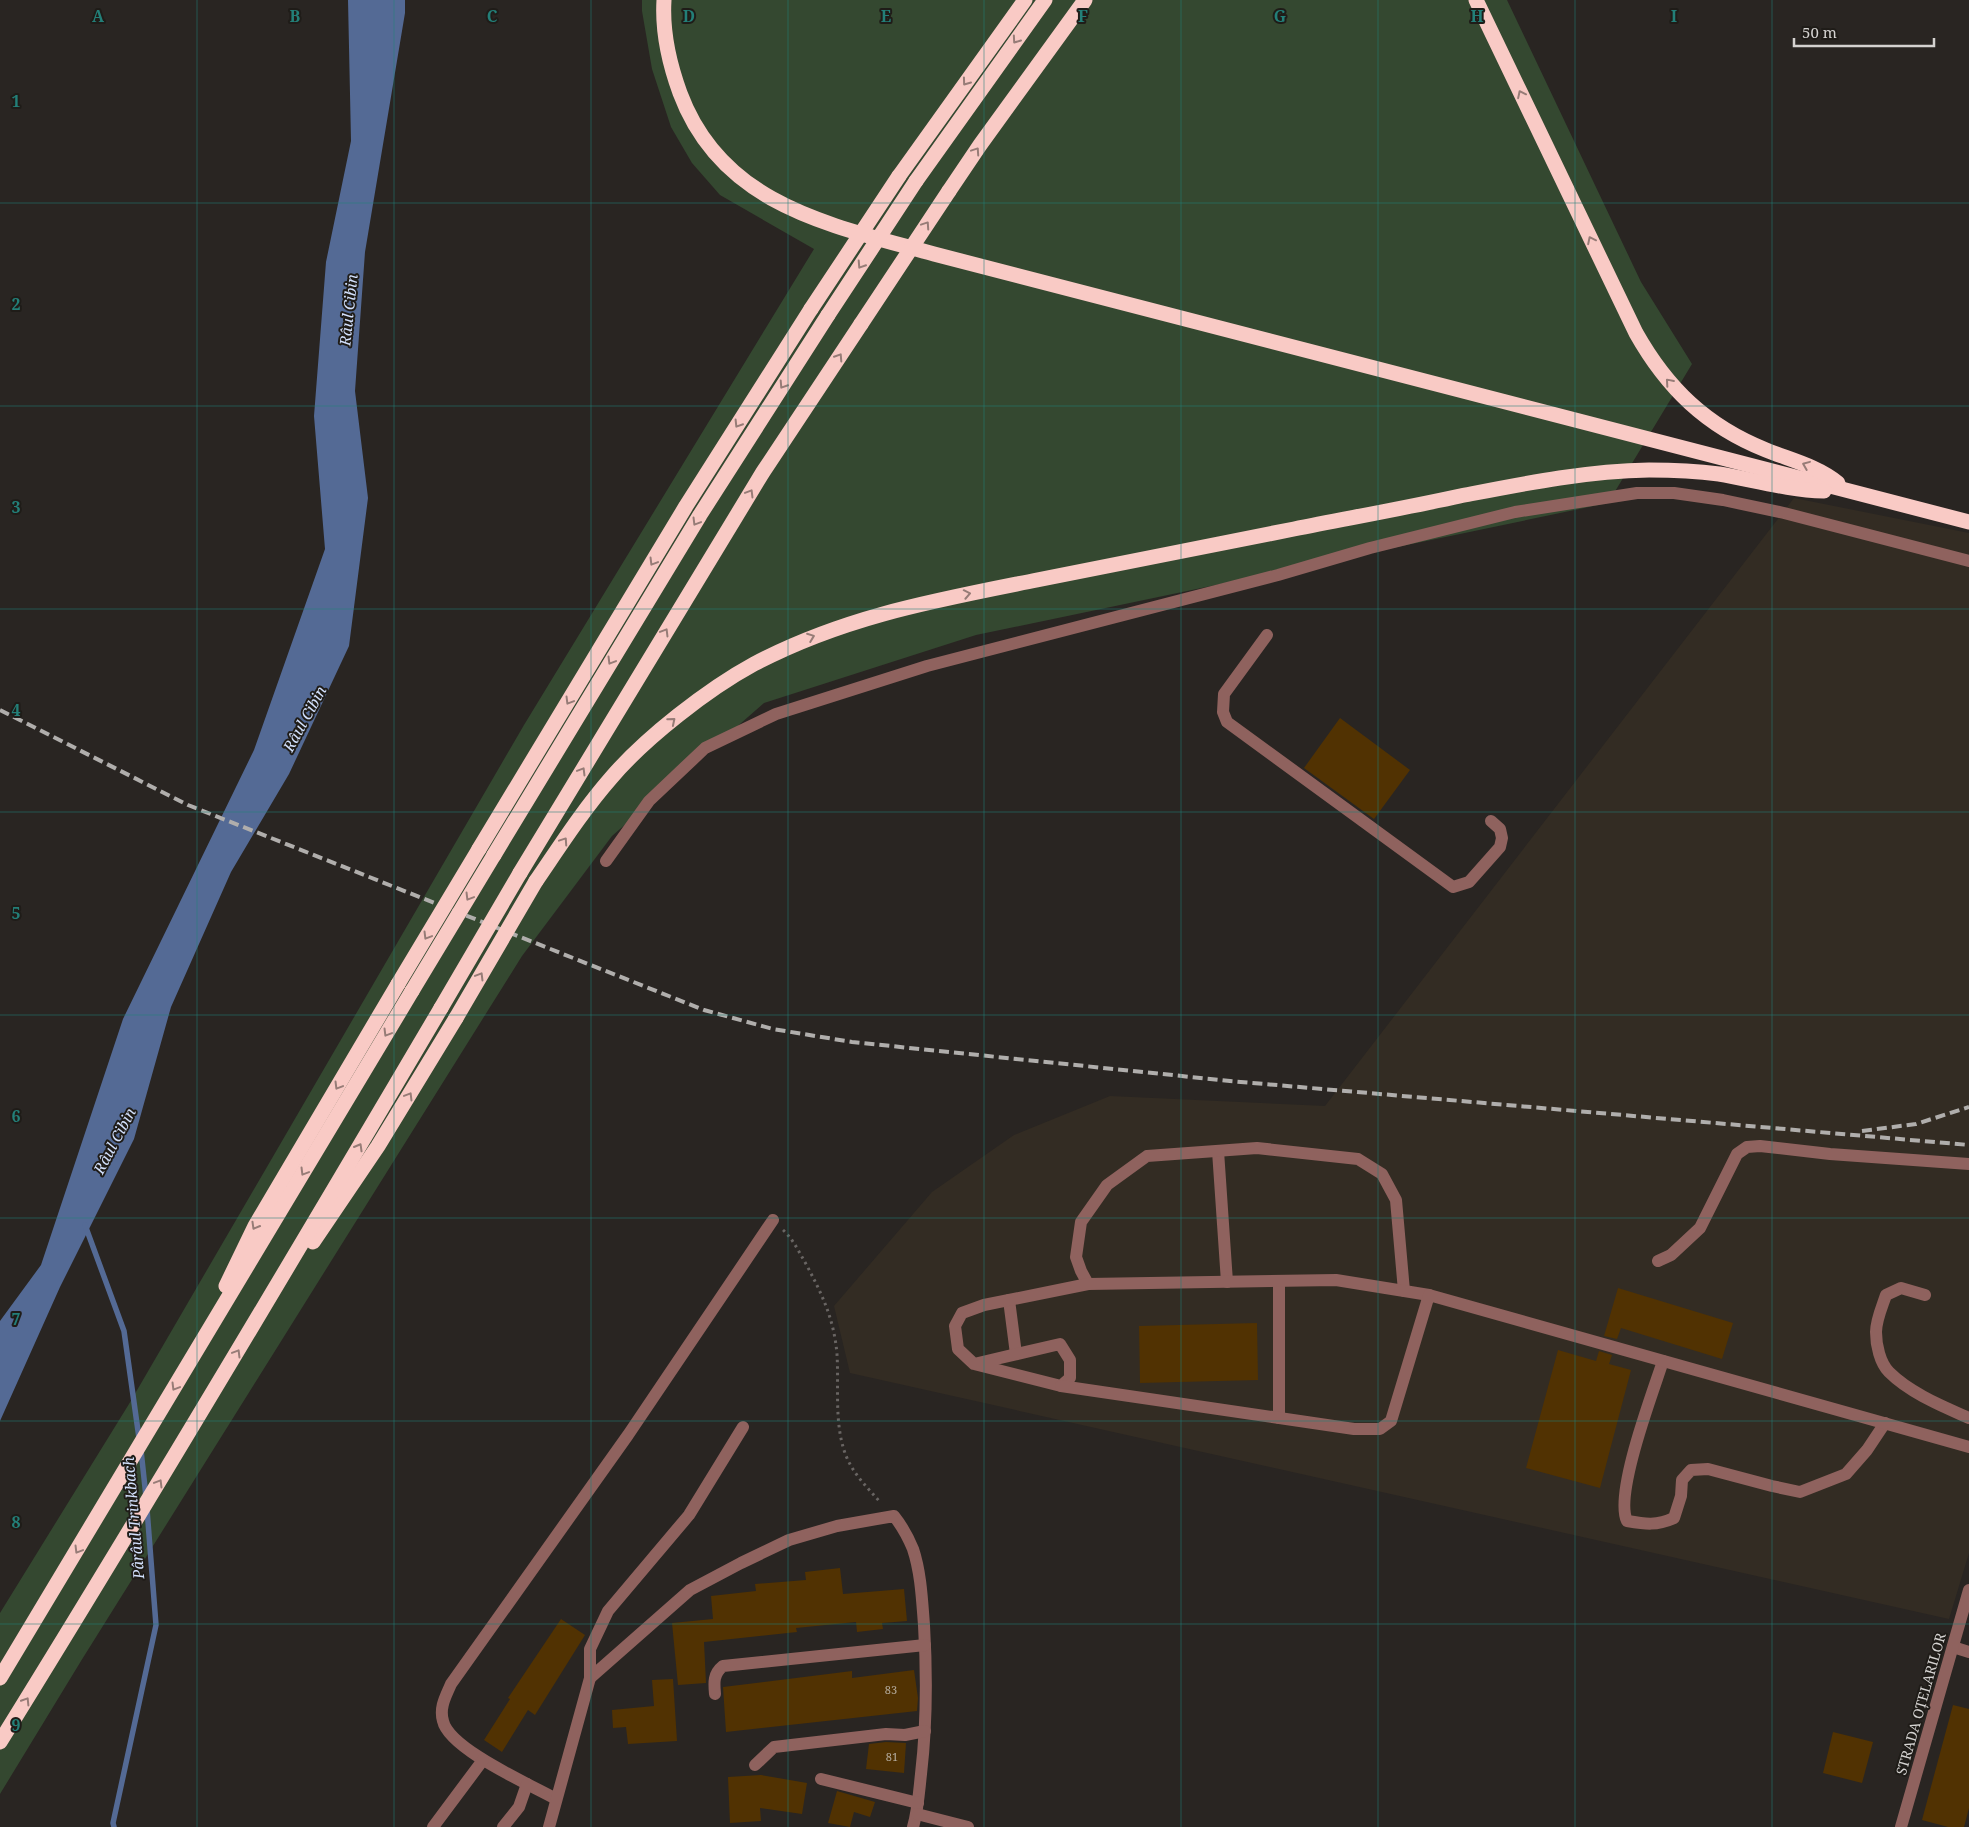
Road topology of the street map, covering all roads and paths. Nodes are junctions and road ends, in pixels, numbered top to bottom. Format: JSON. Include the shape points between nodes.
{"nodes":[{"id":1,"x":664,"y":0,"type":"edge"},
{"id":2,"x":1025,"y":0,"type":"edge"},
{"id":3,"x":1045,"y":0,"type":"edge"},
{"id":4,"x":1085,"y":0,"type":"edge"},
{"id":5,"x":1476,"y":0,"type":"edge"},
{"id":6,"x":1848,"y":490,"type":"junction"},
{"id":7,"x":1969,"y":522,"type":"edge"},
{"id":8,"x":1969,"y":561,"type":"edge"},
{"id":9,"x":1267,"y":635,"type":"dead end"},
{"id":10,"x":1491,"y":821,"type":"dead end"},
{"id":11,"x":606,"y":861,"type":"dead end"},
{"id":12,"x":1218,"y":1151,"type":"junction"},
{"id":13,"x":1969,"y":1164,"type":"edge"},
{"id":14,"x":773,"y":1220,"type":"joint"},
{"id":15,"x":1658,"y":1261,"type":"dead end"},
{"id":16,"x":281,"y":1279,"type":"junction"},
{"id":17,"x":1279,"y":1281,"type":"junction"},
{"id":18,"x":1227,"y":1282,"type":"junction"},
{"id":19,"x":1088,"y":1284,"type":"junction"},
{"id":20,"x":1404,"y":1291,"type":"junction"},
{"id":21,"x":1925,"y":1295,"type":"dead end"},
{"id":22,"x":1429,"y":1296,"type":"junction"},
{"id":23,"x":1009,"y":1300,"type":"junction"},
{"id":24,"x":208,"y":1331,"type":"junction"},
{"id":25,"x":1016,"y":1354,"type":"junction"},
{"id":26,"x":1663,"y":1361,"type":"junction"},
{"id":27,"x":974,"y":1364,"type":"junction"},
{"id":28,"x":1061,"y":1386,"type":"junction"},
{"id":29,"x":1279,"y":1418,"type":"junction"},
{"id":30,"x":1969,"y":1418,"type":"edge"},
{"id":31,"x":1885,"y":1423,"type":"junction"},
{"id":32,"x":743,"y":1427,"type":"dead end"},
{"id":33,"x":1969,"y":1447,"type":"edge"},
{"id":34,"x":894,"y":1516,"type":"junction"},
{"id":35,"x":1969,"y":1590,"type":"edge"},
{"id":36,"x":925,"y":1645,"type":"junction"},
{"id":37,"x":1954,"y":1647,"type":"junction"},
{"id":38,"x":1969,"y":1652,"type":"edge"},
{"id":39,"x":0,"y":1678,"type":"edge"},
{"id":40,"x":590,"y":1678,"type":"junction"},
{"id":41,"x":715,"y":1694,"type":"dead end"},
{"id":42,"x":925,"y":1731,"type":"junction"},
{"id":43,"x":0,"y":1742,"type":"edge"},
{"id":44,"x":484,"y":1760,"type":"junction"},
{"id":45,"x":755,"y":1765,"type":"dead end"},
{"id":46,"x":821,"y":1779,"type":"dead end"},
{"id":47,"x":527,"y":1784,"type":"junction"},
{"id":48,"x":556,"y":1799,"type":"junction"},
{"id":49,"x":917,"y":1808,"type":"junction"},
{"id":50,"x":434,"y":1827,"type":"edge"},
{"id":51,"x":503,"y":1827,"type":"edge"},
{"id":52,"x":549,"y":1827,"type":"edge"},
{"id":53,"x":913,"y":1827,"type":"edge"},
{"id":54,"x":968,"y":1827,"type":"edge"},
{"id":55,"x":1900,"y":1827,"type":"edge"}],
"edges":[{"from":1,"to":6,"type":"highway","via":[[666,44],[674,78],[687,111],[705,142],[724,165],[750,187],[790,210],[827,224],[934,254]]},
{"from":2,"to":24,"type":"highway","one_way":true,"bridge":true,"via":[[899,176],[686,506],[256,1226],[228,1279]]},
{"from":3,"to":24,"type":"highway","one_way":true,"bridge":true,"via":[[916,181],[700,515]]},
{"from":16,"to":4,"type":"highway","one_way":true,"bridge":true,"via":[[520,873],[763,472],[980,145]]},
{"from":6,"to":5,"type":"highway","one_way":true,"via":[[1810,466],[1766,450],[1724,429],[1683,398],[1664,377],[1636,333]]},
{"from":6,"to":7,"type":"highway"},
{"from":16,"to":6,"type":"highway","one_way":true,"bridge":true,"via":[[294,1267],[339,1206],[456,1018],[536,881],[582,814],[613,776],[642,746],[679,716],[752,666],[803,640],[883,613],[951,597],[1580,475],[1618,471],[1686,471],[1795,489]]},
{"from":8,"to":11,"type":"street","via":[[1784,513],[1674,493],[1638,493],[1515,512],[927,666],[776,714],[705,748],[649,801]]},
{"from":9,"to":10,"type":"street","via":[[1224,694],[1223,712],[1227,722],[1453,887],[1469,882],[1500,847],[1500,829]]},
{"from":12,"to":18,"type":"street"},
{"from":12,"to":19,"type":"street","via":[[1147,1156],[1107,1185],[1080,1222],[1076,1257]]},
{"from":12,"to":20,"type":"street","via":[[1257,1148],[1358,1159],[1382,1174],[1396,1200]]},
{"from":13,"to":15,"type":"street","via":[[1747,1147],[1737,1154],[1700,1228],[1670,1255]]},
{"from":14,"to":34,"type":"path","via":[[789,1236],[825,1300],[833,1326],[844,1452],[853,1472]]},
{"from":14,"to":44,"type":"street","via":[[628,1435],[452,1684],[442,1703],[443,1721],[450,1735]]},
{"from":43,"to":16,"type":"highway","one_way":true},
{"from":17,"to":18,"type":"street"},
{"from":17,"to":20,"type":"street","via":[[1336,1280]]},
{"from":17,"to":29,"type":"street"},
{"from":18,"to":19,"type":"street"},
{"from":19,"to":23,"type":"street"},
{"from":20,"to":22,"type":"street"},
{"from":21,"to":30,"type":"street","via":[[1901,1288],[1886,1295],[1876,1332],[1880,1356],[1888,1371],[1912,1388]]},
{"from":22,"to":26,"type":"street"},
{"from":22,"to":29,"type":"street","via":[[1390,1421],[1380,1429],[1354,1429]]},
{"from":23,"to":25,"type":"street"},
{"from":23,"to":27,"type":"street","via":[[962,1313],[955,1326],[958,1349]]},
{"from":24,"to":39,"type":"highway","one_way":true},
{"from":25,"to":27,"type":"street"},
{"from":25,"to":28,"type":"street","via":[[1060,1344],[1070,1360],[1070,1378]]},
{"from":26,"to":31,"type":"street"},
{"from":26,"to":31,"type":"street","via":[[1629,1473],[1623,1513],[1627,1521],[1649,1525],[1674,1518],[1682,1480],[1691,1470],[1708,1469],[1800,1492],[1846,1474]]},
{"from":27,"to":28,"type":"street"},
{"from":28,"to":29,"type":"street"},
{"from":31,"to":33,"type":"street"},
{"from":32,"to":40,"type":"street","via":[[689,1515],[608,1611],[590,1649]]},
{"from":34,"to":36,"type":"street","via":[[913,1550],[922,1592]]},
{"from":34,"to":40,"type":"street","via":[[837,1526],[789,1540],[741,1562],[690,1590]]},
{"from":35,"to":37,"type":"street","name":"STRADA OȚELARILOR"},
{"from":36,"to":41,"type":"street","via":[[722,1666],[714,1679]]},
{"from":36,"to":42,"type":"street"},
{"from":37,"to":38,"type":"street"},
{"from":37,"to":55,"type":"street","name":"STRADA OȚELARILOR"},
{"from":40,"to":48,"type":"street"},
{"from":42,"to":45,"type":"street","via":[[774,1746]]},
{"from":42,"to":49,"type":"street"},
{"from":44,"to":47,"type":"street"},
{"from":44,"to":50,"type":"street"},
{"from":46,"to":49,"type":"street"},
{"from":47,"to":48,"type":"street"},
{"from":47,"to":51,"type":"street","via":[[519,1806]]},
{"from":48,"to":52,"type":"street"},
{"from":49,"to":53,"type":"street"},
{"from":49,"to":54,"type":"street"}]}
